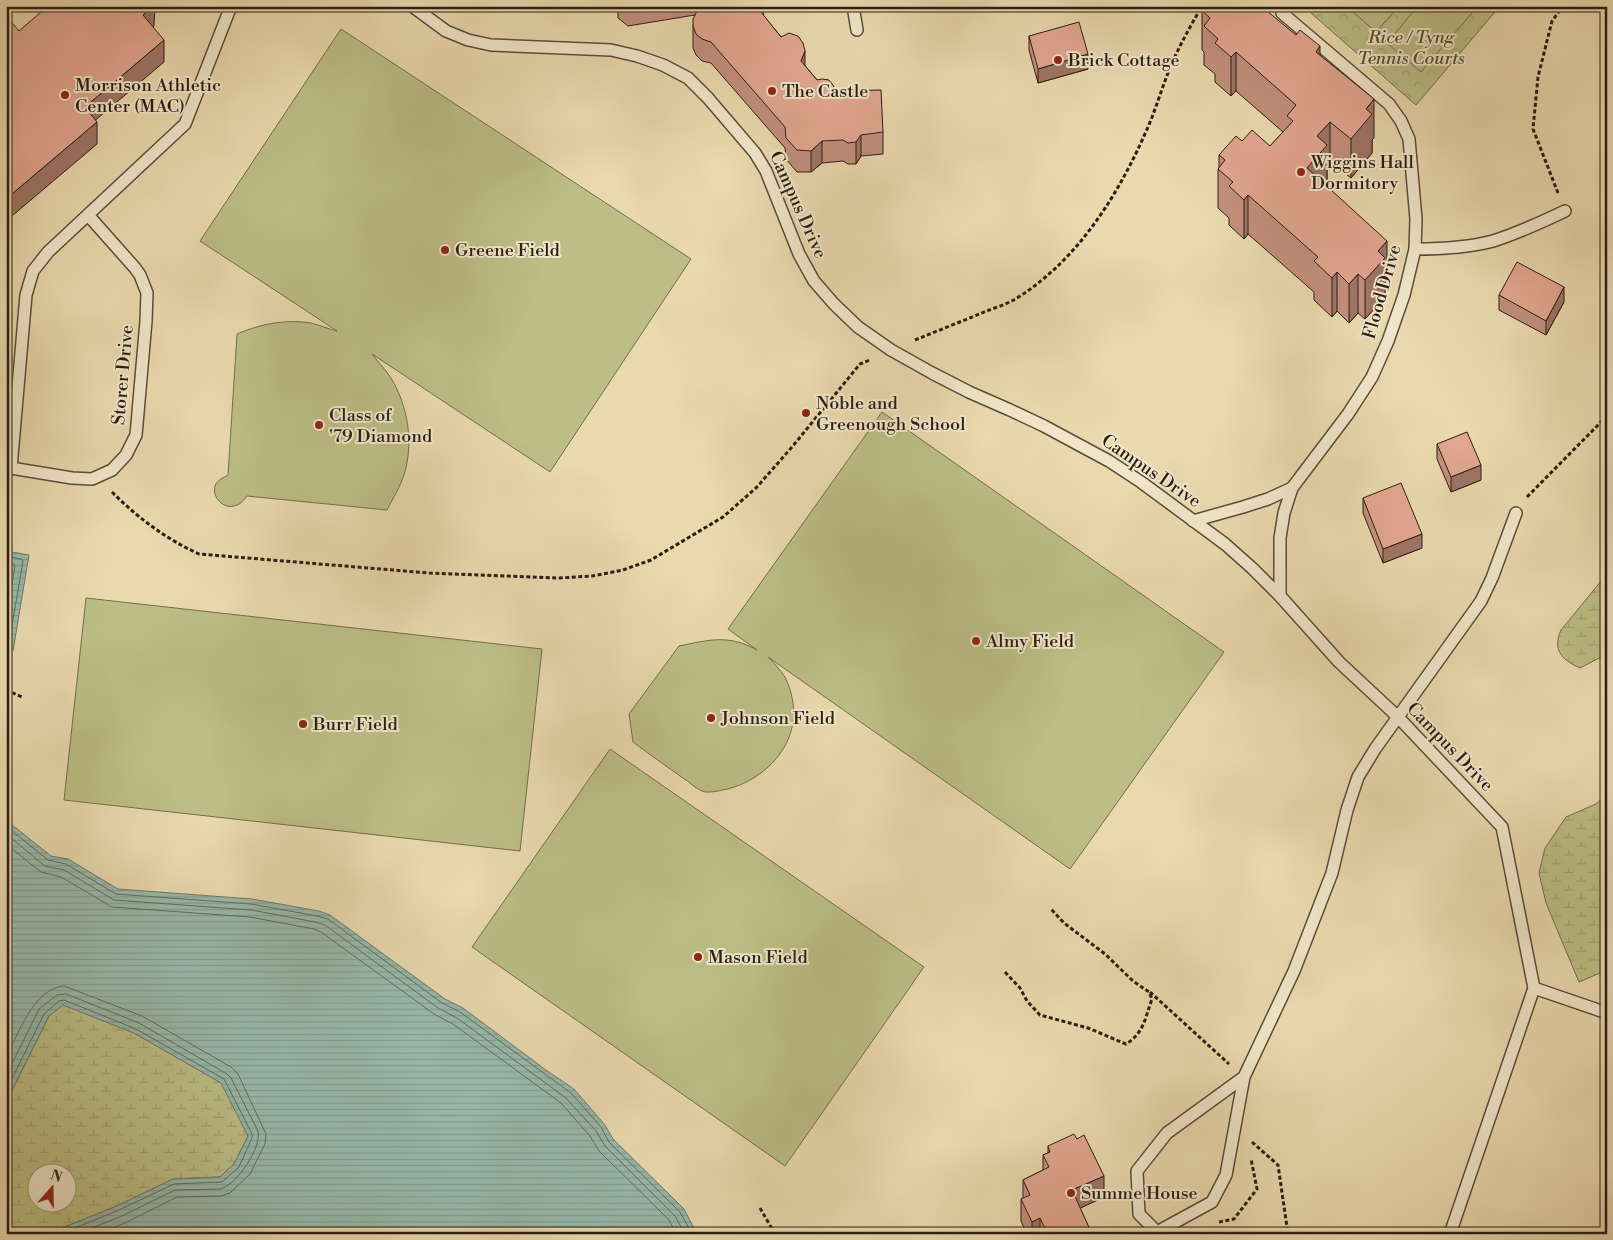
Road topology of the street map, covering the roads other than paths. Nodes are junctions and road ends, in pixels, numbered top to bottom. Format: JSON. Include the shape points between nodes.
{"nodes":[{"id":1,"x":232,"y":6,"type":"edge"},
{"id":2,"x":412,"y":6,"type":"edge"},
{"id":3,"x":852,"y":6,"type":"edge"},
{"id":4,"x":1282,"y":13,"type":"dead end"},
{"id":5,"x":857,"y":30,"type":"dead end"},
{"id":6,"x":1565,"y":211,"type":"road end"},
{"id":7,"x":88,"y":215,"type":"junction"},
{"id":8,"x":1415,"y":249,"type":"junction"},
{"id":9,"x":8,"y":468,"type":"edge"},
{"id":10,"x":1292,"y":488,"type":"junction"},
{"id":11,"x":1516,"y":513,"type":"road end"},
{"id":12,"x":1192,"y":521,"type":"junction"},
{"id":13,"x":1280,"y":596,"type":"junction"},
{"id":14,"x":1398,"y":717,"type":"junction"},
{"id":15,"x":1534,"y":988,"type":"junction"},
{"id":16,"x":1607,"y":1013,"type":"edge"},
{"id":17,"x":1244,"y":1077,"type":"junction"},
{"id":18,"x":1450,"y":1234,"type":"edge"}],
"edges":[{"from":1,"to":7,"type":"lane","name":"Storer Drive","via":[[186,124]]},
{"from":2,"to":12,"type":"lane","name":"Campus Drive","via":[[446,31],[468,40],[491,45],[611,50],[663,65],[688,78],[756,153],[799,254],[814,281],[858,327],[890,350],[1109,461]]},
{"from":3,"to":5,"type":"lane"},
{"from":4,"to":8,"type":"lane","name":"Flood Drive","via":[[1389,104],[1401,121],[1409,138],[1411,156]]},
{"from":6,"to":8,"type":"lane","via":[[1493,241],[1445,249]]},
{"from":7,"to":9,"type":"lane","name":"Storer Drive","via":[[38,263],[27,287]]},
{"from":7,"to":9,"type":"lane","name":"Storer Drive","via":[[135,268],[146,293],[136,435],[119,464],[92,478]]},
{"from":8,"to":10,"type":"lane","name":"Flood Drive","via":[[1404,295],[1372,377]]},
{"from":10,"to":12,"type":"lane","name":"Flood Drive","via":[[1268,499]]},
{"from":10,"to":13,"type":"lane","name":"Flood Drive","via":[[1280,538]]},
{"from":11,"to":14,"type":"lane","via":[[1480,601]]},
{"from":12,"to":13,"type":"lane","name":"Campus Drive","via":[[1224,544]]},
{"from":13,"to":14,"type":"lane","name":"Campus Drive","via":[[1339,662]]},
{"from":14,"to":15,"type":"lane","name":"Campus Drive","via":[[1502,827]]},
{"from":14,"to":17,"type":"lane","via":[[1358,777],[1332,873],[1294,972]]},
{"from":15,"to":16,"type":"lane"},
{"from":15,"to":18,"type":"lane"},
{"from":17,"to":17,"type":"lane","via":[[1167,1133],[1137,1171],[1139,1214],[1157,1232],[1212,1202],[1226,1175]]}]}
